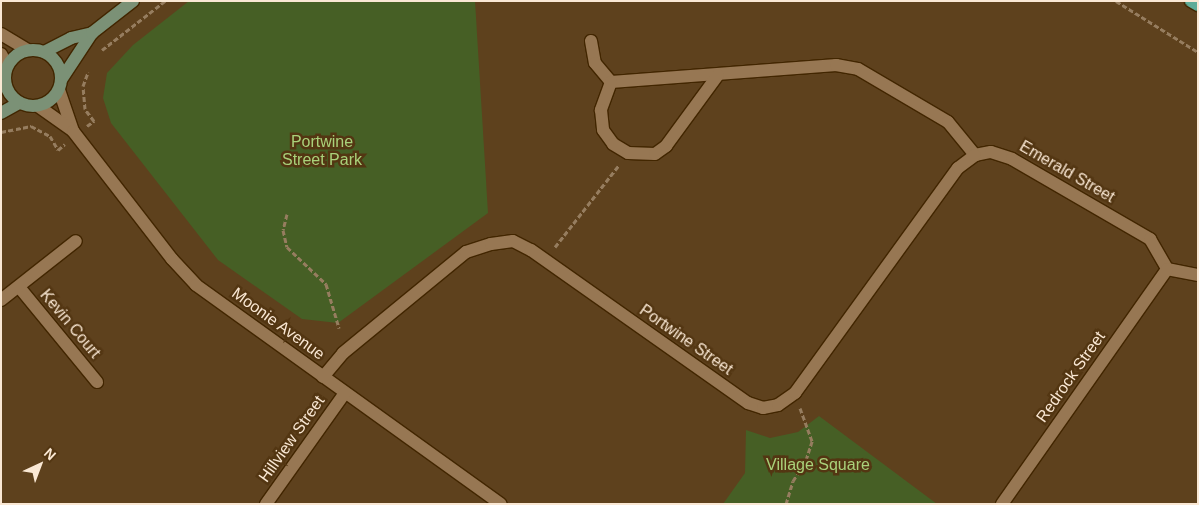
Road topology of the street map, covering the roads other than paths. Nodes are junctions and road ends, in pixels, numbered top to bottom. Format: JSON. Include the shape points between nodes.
{"nodes":[{"id":1,"x":133,"y":1,"type":"edge"},
{"id":2,"x":1191,"y":1,"type":"edge"},
{"id":3,"x":1198,"y":5,"type":"edge"},
{"id":4,"x":92,"y":33,"type":"junction"},
{"id":5,"x":1,"y":34,"type":"edge"},
{"id":6,"x":591,"y":41,"type":"dead end"},
{"id":7,"x":28,"y":50,"type":"junction"},
{"id":8,"x":44,"y":52,"type":"junction"},
{"id":9,"x":4,"y":60,"type":"edge"},
{"id":10,"x":718,"y":75,"type":"junction"},
{"id":11,"x":3,"y":80,"type":"edge"},
{"id":12,"x":611,"y":82,"type":"junction"},
{"id":13,"x":60,"y":85,"type":"junction"},
{"id":14,"x":19,"y":103,"type":"junction"},
{"id":15,"x":38,"y":106,"type":"junction"},
{"id":16,"x":1,"y":113,"type":"edge"},
{"id":17,"x":76,"y":133,"type":"junction"},
{"id":18,"x":975,"y":156,"type":"junction"},
{"id":19,"x":76,"y":241,"type":"dead end"},
{"id":20,"x":1167,"y":269,"type":"junction"},
{"id":21,"x":1198,"y":275,"type":"edge"},
{"id":22,"x":18,"y":287,"type":"junction"},
{"id":23,"x":1,"y":300,"type":"edge"},
{"id":24,"x":323,"y":377,"type":"junction"},
{"id":25,"x":97,"y":382,"type":"dead end"},
{"id":26,"x":345,"y":393,"type":"junction"},
{"id":27,"x":266,"y":504,"type":"edge"},
{"id":28,"x":501,"y":504,"type":"edge"},
{"id":29,"x":1002,"y":504,"type":"edge"}],
"edges":[{"from":1,"to":4,"type":"street"},
{"from":2,"to":3,"type":"main road"},
{"from":4,"to":8,"type":"street","via":[[71,38]]},
{"from":4,"to":13,"type":"street"},
{"from":5,"to":7,"type":"street"},
{"from":6,"to":12,"type":"street","via":[[595,63]]},
{"from":7,"to":8,"type":"street"},
{"from":7,"to":9,"type":"street"},
{"from":8,"to":13,"type":"street","via":[[57,63]]},
{"from":9,"to":11,"type":"street"},
{"from":10,"to":12,"type":"street"},
{"from":10,"to":12,"type":"street","via":[[666,146],[655,154],[628,153],[613,144],[603,130],[601,110]]},
{"from":10,"to":18,"type":"street","via":[[836,65],[858,69],[948,122]]},
{"from":11,"to":14,"type":"street","via":[[11,96]]},
{"from":13,"to":15,"type":"street","via":[[46,103]]},
{"from":13,"to":17,"type":"street","name":"Moonie Avenue"},
{"from":14,"to":15,"type":"street"},
{"from":14,"to":16,"type":"street"},
{"from":15,"to":17,"type":"street","name":"Moonie Avenue"},
{"from":17,"to":24,"type":"street","name":"Moonie Avenue","via":[[182,271],[209,295]]},
{"from":18,"to":20,"type":"street","name":"Emerald Street","via":[[991,152],[1012,159],[1150,239]]},
{"from":18,"to":24,"type":"street","name":"Portwine Street","via":[[958,168],[795,393],[770,406],[763,408],[748,403],[531,250],[513,241],[466,252],[343,354]]},
{"from":19,"to":22,"type":"street"},
{"from":20,"to":21,"type":"street"},
{"from":20,"to":29,"type":"street","name":"Redrock Street"},
{"from":22,"to":23,"type":"street"},
{"from":22,"to":25,"type":"street","name":"Kevin Court"},
{"from":24,"to":26,"type":"street","name":"Moonie Avenue"},
{"from":26,"to":27,"type":"street","name":"Hillview Street"},
{"from":26,"to":28,"type":"street","name":"Moonie Avenue"}]}
